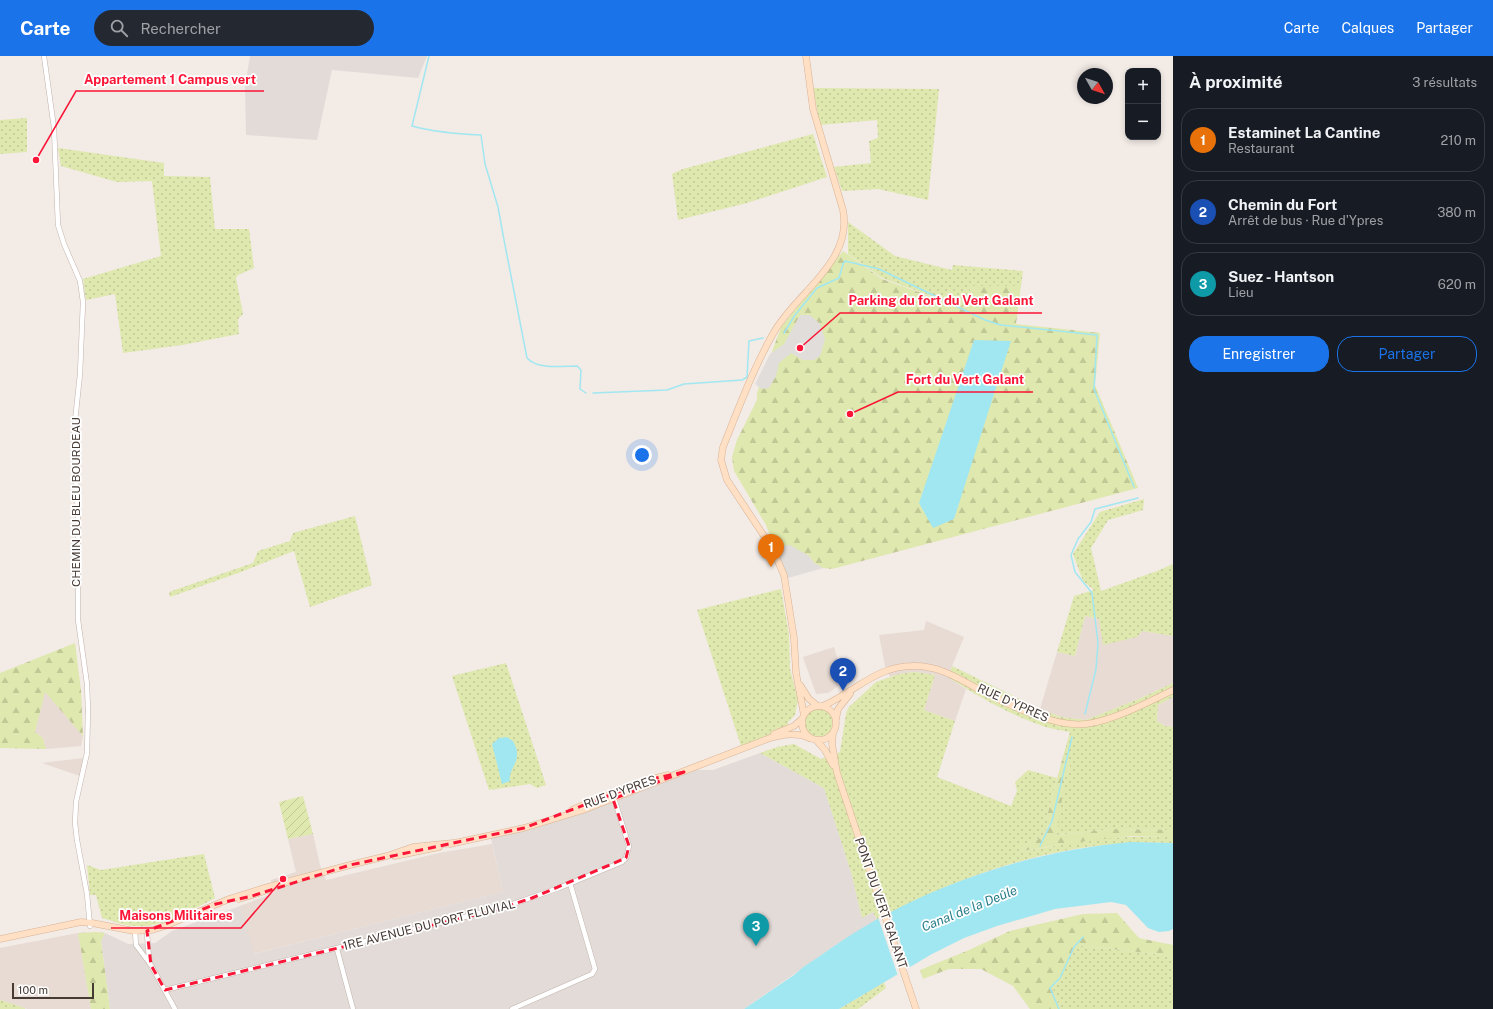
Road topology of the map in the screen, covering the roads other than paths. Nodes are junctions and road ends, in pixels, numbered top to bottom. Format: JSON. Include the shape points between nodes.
{"nodes":[{"id":1,"x":44,"y":56,"type":"edge"},
{"id":2,"x":806,"y":56,"type":"edge"},
{"id":3,"x":797,"y":678,"type":"junction"},
{"id":4,"x":856,"y":688,"type":"junction"},
{"id":5,"x":1173,"y":690,"type":"edge"},
{"id":6,"x":820,"y":706,"type":"junction"},
{"id":7,"x":803,"y":717,"type":"junction"},
{"id":8,"x":836,"y":720,"type":"junction"},
{"id":9,"x":833,"y":733,"type":"junction"},
{"id":10,"x":813,"y":739,"type":"junction"},
{"id":11,"x":755,"y":744,"type":"junction"},
{"id":12,"x":684,"y":772,"type":"junction"},
{"id":13,"x":836,"y":773,"type":"junction"},
{"id":14,"x":614,"y":798,"type":"junction"},
{"id":15,"x":558,"y":817,"type":"junction"},
{"id":16,"x":570,"y":883,"type":"junction"},
{"id":17,"x":89,"y":924,"type":"junction"},
{"id":18,"x":135,"y":931,"type":"junction"},
{"id":19,"x":147,"y":931,"type":"junction"},
{"id":20,"x":0,"y":939,"type":"edge"},
{"id":21,"x":337,"y":949,"type":"junction"},
{"id":22,"x":151,"y":965,"type":"junction"},
{"id":23,"x":165,"y":990,"type":"junction"},
{"id":24,"x":175,"y":1009,"type":"edge"},
{"id":25,"x":353,"y":1009,"type":"edge"},
{"id":26,"x":512,"y":1009,"type":"edge"},
{"id":27,"x":916,"y":1009,"type":"edge"}],
"edges":[{"from":1,"to":17,"type":"street","name":"CHEMIN DU BLEU BOURDEAU","via":[[54,128],[58,224],[80,281],[83,302],[74,440],[78,514],[78,613],[87,684],[88,725],[87,752],[76,802],[75,823],[87,894]]},
{"from":2,"to":3,"type":"main road","via":[[813,109],[842,205],[844,231],[841,244],[830,263],[786,316],[766,347],[722,452],[722,463],[730,485],[772,548],[783,570],[794,638]]},
{"from":3,"to":6,"type":"main road","via":[[808,697]]},
{"from":3,"to":7,"type":"main road"},
{"from":4,"to":5,"type":"main road","name":"RUE D'YPRES","via":[[889,669],[930,667],[948,672],[991,696],[1020,708],[1059,723],[1078,725],[1112,717]]},
{"from":4,"to":6,"type":"main road","name":"RUE D'YPRES"},
{"from":4,"to":8,"type":"main road","name":"RUE D'YPRES","via":[[840,706]]},
{"from":6,"to":7,"type":"main road","via":[[808,709]]},
{"from":6,"to":8,"type":"main road","via":[[830,710]]},
{"from":7,"to":10,"type":"main road","via":[[802,728]]},
{"from":7,"to":11,"type":"main road","name":"RUE D'YPRES","via":[[794,726]]},
{"from":8,"to":9,"type":"main road"},
{"from":9,"to":10,"type":"main road","via":[[825,739]]},
{"from":9,"to":13,"type":"main road"},
{"from":10,"to":11,"type":"main road","name":"RUE D'YPRES","via":[[787,735]]},
{"from":10,"to":13,"type":"main road","via":[[825,750]]},
{"from":11,"to":12,"type":"main road","name":"RUE D'YPRES"},
{"from":12,"to":14,"type":"main road","name":"RUE D'YPRES"},
{"from":12,"to":15,"type":"main road","name":"RUE D'YPRES","via":[[652,779]]},
{"from":13,"to":27,"type":"main road","name":"PONT DU VERT GALANT"},
{"from":14,"to":15,"type":"main road","name":"RUE D'YPRES"},
{"from":14,"to":16,"type":"street","name":"1RE AVENUE DU PORT FLUVIAL","via":[[629,846],[626,858],[622,862]]},
{"from":15,"to":19,"type":"main road","name":"RUE D'YPRES","via":[[524,828],[453,843],[413,847],[249,892]]},
{"from":16,"to":21,"type":"street","name":"1RE AVENUE DU PORT FLUVIAL","via":[[501,908]]},
{"from":16,"to":26,"type":"street","via":[[595,969],[592,974]]},
{"from":17,"to":18,"type":"main road","name":"RUE D'YPRES"},
{"from":17,"to":20,"type":"main road","name":"RUE D'YPRES","via":[[75,923]]},
{"from":18,"to":19,"type":"main road","name":"RUE D'YPRES"},
{"from":18,"to":22,"type":"street","via":[[136,945]]},
{"from":19,"to":22,"type":"street"},
{"from":21,"to":23,"type":"street","name":"1RE AVENUE DU PORT FLUVIAL"},
{"from":21,"to":25,"type":"street"},
{"from":22,"to":23,"type":"street"},
{"from":23,"to":24,"type":"street"}]}
